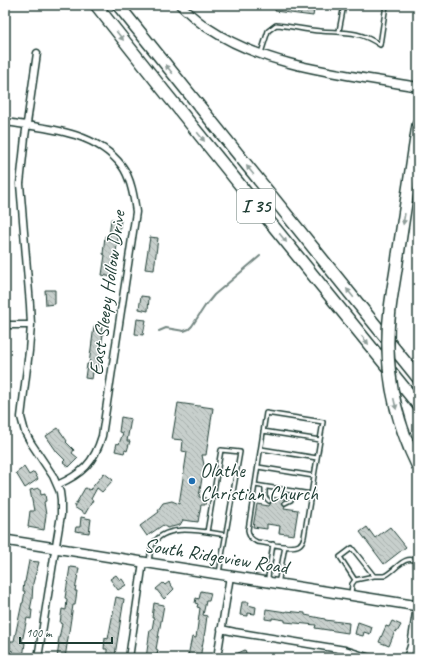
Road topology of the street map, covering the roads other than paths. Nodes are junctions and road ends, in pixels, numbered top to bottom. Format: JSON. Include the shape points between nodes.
{"nodes":[{"id":1,"x":96,"y":5,"type":"edge"},
{"id":2,"x":118,"y":5,"type":"edge"},
{"id":3,"x":180,"y":5,"type":"edge"},
{"id":4,"x":344,"y":5,"type":"edge"},
{"id":5,"x":386,"y":5,"type":"edge"},
{"id":6,"x":339,"y":31,"type":"junction"},
{"id":7,"x":37,"y":53,"type":"dead end"},
{"id":8,"x":261,"y":53,"type":"junction"},
{"id":9,"x":418,"y":87,"type":"edge"},
{"id":10,"x":5,"y":122,"type":"edge"},
{"id":11,"x":27,"y":125,"type":"junction"},
{"id":12,"x":418,"y":125,"type":"edge"},
{"id":13,"x":5,"y":325,"type":"edge"},
{"id":14,"x":30,"y":325,"type":"junction"},
{"id":15,"x":418,"y":378,"type":"edge"},
{"id":16,"x":418,"y":406,"type":"edge"},
{"id":17,"x":263,"y":431,"type":"junction"},
{"id":18,"x":320,"y":440,"type":"junction"},
{"id":19,"x":261,"y":449,"type":"junction"},
{"id":20,"x":317,"y":458,"type":"junction"},
{"id":21,"x":258,"y":467,"type":"junction"},
{"id":22,"x":418,"y":467,"type":"edge"},
{"id":23,"x":314,"y":476,"type":"junction"},
{"id":24,"x":57,"y":485,"type":"junction"},
{"id":25,"x":255,"y":485,"type":"junction"},
{"id":26,"x":265,"y":487,"type":"junction"},
{"id":27,"x":293,"y":491,"type":"junction"},
{"id":28,"x":311,"y":494,"type":"junction"},
{"id":29,"x":270,"y":501,"type":"dead end"},
{"id":30,"x":285,"y":503,"type":"dead end"},
{"id":31,"x":207,"y":532,"type":"junction"},
{"id":32,"x":226,"y":535,"type":"junction"},
{"id":33,"x":6,"y":541,"type":"edge"},
{"id":34,"x":273,"y":544,"type":"junction"},
{"id":35,"x":285,"y":546,"type":"junction"},
{"id":36,"x":56,"y":548,"type":"junction"},
{"id":37,"x":418,"y":562,"type":"edge"},
{"id":38,"x":146,"y":563,"type":"junction"},
{"id":39,"x":219,"y":575,"type":"junction"},
{"id":40,"x":230,"y":576,"type":"junction"},
{"id":41,"x":374,"y":576,"type":"junction"},
{"id":42,"x":355,"y":580,"type":"junction"},
{"id":43,"x":274,"y":583,"type":"junction"},
{"id":44,"x":351,"y":595,"type":"junction"},
{"id":45,"x":418,"y":606,"type":"edge"},
{"id":46,"x":221,"y":629,"type":"junction"},
{"id":47,"x":38,"y":658,"type":"edge"},
{"id":48,"x":128,"y":658,"type":"edge"},
{"id":49,"x":217,"y":658,"type":"edge"},
{"id":50,"x":370,"y":658,"type":"edge"},
{"id":51,"x":407,"y":658,"type":"edge"}],
"edges":[{"from":1,"to":16,"type":"highway","number":"I 35","one_way":true},
{"from":15,"to":2,"type":"highway","number":"I 35","one_way":true},
{"from":3,"to":8,"type":"street","via":[[208,28],[228,40]]},
{"from":4,"to":6,"type":"lane"},
{"from":5,"to":6,"type":"lane","via":[[380,45],[355,33]]},
{"from":6,"to":8,"type":"lane","via":[[319,31],[276,24],[268,31]]},
{"from":7,"to":11,"type":"street"},
{"from":8,"to":9,"type":"street","via":[[292,64]]},
{"from":10,"to":11,"type":"street","name":"East Sleepy Hollow Drive"},
{"from":11,"to":14,"type":"street","via":[[20,184]]},
{"from":11,"to":24,"type":"street","name":"East Sleepy Hollow Drive","via":[[76,134],[104,148],[123,166],[133,190],[136,212],[102,436],[94,458],[83,470]]},
{"from":12,"to":22,"type":"highway","one_way":true,"bridge":true,"via":[[389,316],[388,364],[394,403],[406,441]]},
{"from":13,"to":14,"type":"street"},
{"from":14,"to":24,"type":"street","via":[[21,417],[25,432]]},
{"from":17,"to":18,"type":"lane"},
{"from":17,"to":18,"type":"lane","via":[[266,413],[323,422]]},
{"from":17,"to":19,"type":"lane"},
{"from":18,"to":20,"type":"lane"},
{"from":19,"to":20,"type":"lane"},
{"from":19,"to":21,"type":"lane"},
{"from":20,"to":23,"type":"lane"},
{"from":21,"to":23,"type":"lane"},
{"from":21,"to":25,"type":"lane"},
{"from":23,"to":28,"type":"lane"},
{"from":24,"to":36,"type":"street","via":[[61,500]]},
{"from":25,"to":26,"type":"lane"},
{"from":25,"to":34,"type":"lane","via":[[249,536],[257,542]]},
{"from":26,"to":27,"type":"lane"},
{"from":26,"to":29,"type":"lane","via":[[265,497]]},
{"from":27,"to":28,"type":"lane"},
{"from":27,"to":30,"type":"lane","via":[[291,500]]},
{"from":28,"to":35,"type":"lane","via":[[302,542],[293,547]]},
{"from":31,"to":32,"type":"lane"},
{"from":31,"to":32,"type":"lane","via":[[221,450],[240,452]]},
{"from":31,"to":38,"type":"lane","via":[[178,530],[161,535],[152,546]]},
{"from":32,"to":39,"type":"lane"},
{"from":33,"to":36,"type":"main road","name":"South Ridgeview Road"},
{"from":34,"to":35,"type":"lane"},
{"from":34,"to":43,"type":"lane","via":[[268,577]]},
{"from":35,"to":43,"type":"lane","via":[[279,579]]},
{"from":36,"to":38,"type":"main road","name":"South Ridgeview Road"},
{"from":36,"to":47,"type":"street"},
{"from":37,"to":41,"type":"lane","via":[[406,560],[384,576]]},
{"from":38,"to":39,"type":"main road","name":"South Ridgeview Road"},
{"from":38,"to":48,"type":"street"},
{"from":39,"to":40,"type":"main road","name":"South Ridgeview Road"},
{"from":40,"to":43,"type":"main road","name":"South Ridgeview Road"},
{"from":40,"to":46,"type":"street"},
{"from":41,"to":42,"type":"lane"},
{"from":41,"to":42,"type":"lane","via":[[352,548],[340,557]]},
{"from":42,"to":44,"type":"lane"},
{"from":43,"to":44,"type":"main road","name":"South Ridgeview Road"},
{"from":44,"to":45,"type":"main road","name":"South Ridgeview Road"},
{"from":45,"to":51,"type":"street"},
{"from":46,"to":49,"type":"street"},
{"from":46,"to":50,"type":"street","via":[[345,650]]}]}
